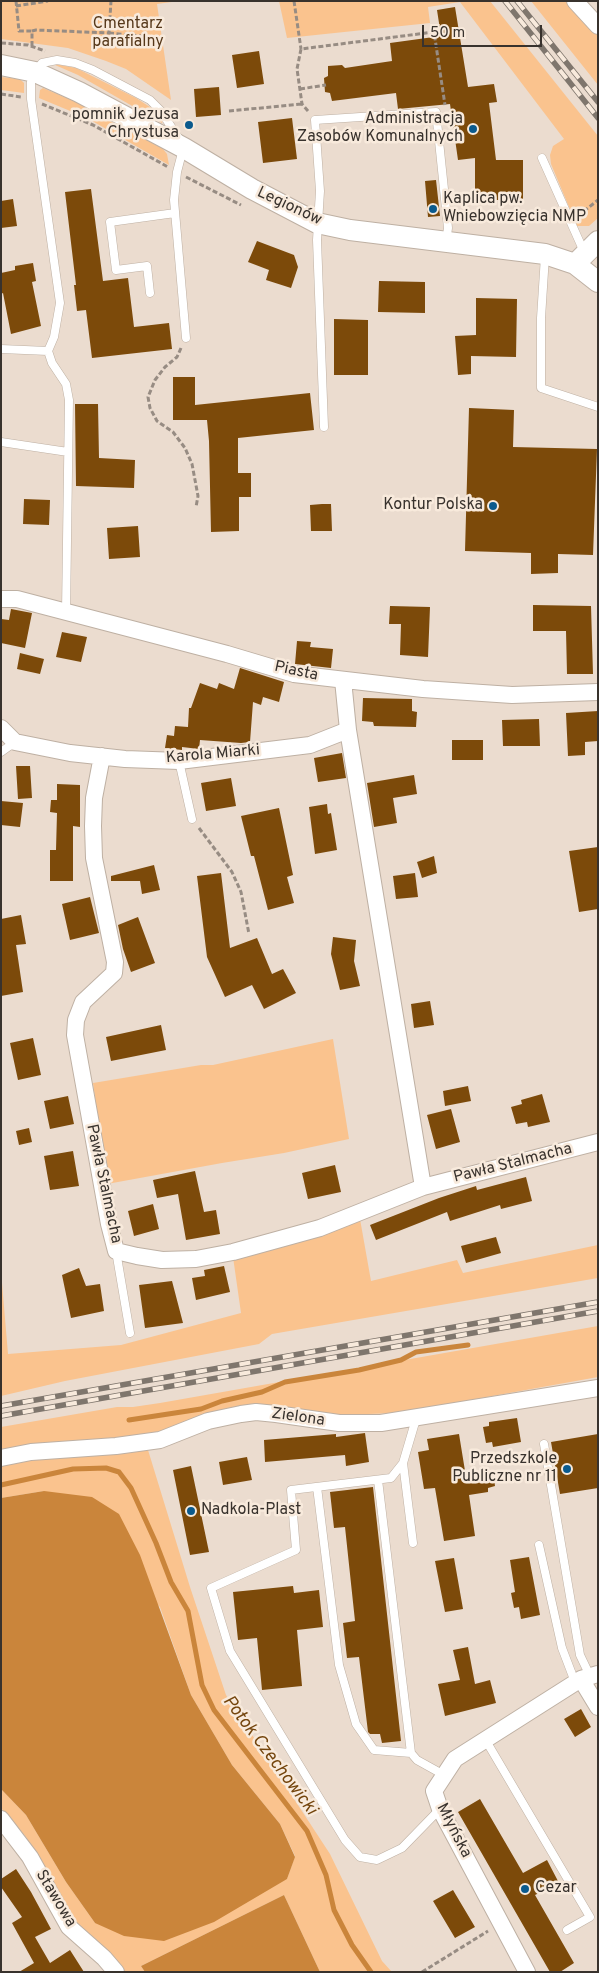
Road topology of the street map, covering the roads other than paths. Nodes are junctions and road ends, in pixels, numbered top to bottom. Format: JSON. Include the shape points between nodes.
{"nodes":[{"id":1,"x":575,"y":1,"type":"edge"},
{"id":2,"x":598,"y":26,"type":"edge"},
{"id":3,"x":1,"y":65,"type":"edge"},
{"id":4,"x":35,"y":72,"type":"junction"},
{"id":5,"x":184,"y":148,"type":"junction"},
{"id":6,"x":542,"y":158,"type":"dead end"},
{"id":7,"x":175,"y":213,"type":"junction"},
{"id":8,"x":317,"y":223,"type":"junction"},
{"id":9,"x":446,"y":242,"type":"junction"},
{"id":10,"x":586,"y":253,"type":"edge"},
{"id":11,"x":545,"y":254,"type":"junction"},
{"id":12,"x":598,"y":282,"type":"edge"},
{"id":13,"x":150,"y":293,"type":"dead end"},
{"id":14,"x":186,"y":338,"type":"road end"},
{"id":15,"x":1,"y":349,"type":"edge"},
{"id":16,"x":48,"y":351,"type":"junction"},
{"id":17,"x":598,"y":407,"type":"edge"},
{"id":18,"x":324,"y":427,"type":"dead end"},
{"id":19,"x":1,"y":442,"type":"edge"},
{"id":20,"x":68,"y":452,"type":"junction"},
{"id":21,"x":1,"y":599,"type":"edge"},
{"id":22,"x":66,"y":612,"type":"junction"},
{"id":23,"x":343,"y":680,"type":"junction"},
{"id":24,"x":598,"y":692,"type":"edge"},
{"id":25,"x":1,"y":728,"type":"edge"},
{"id":26,"x":348,"y":730,"type":"junction"},
{"id":27,"x":15,"y":742,"type":"junction"},
{"id":28,"x":1,"y":752,"type":"edge"},
{"id":29,"x":102,"y":756,"type":"junction"},
{"id":30,"x":179,"y":761,"type":"junction"},
{"id":31,"x":192,"y":819,"type":"road end"},
{"id":32,"x":598,"y":1142,"type":"edge"},
{"id":33,"x":423,"y":1187,"type":"junction"},
{"id":34,"x":116,"y":1250,"type":"junction"},
{"id":35,"x":130,"y":1333,"type":"dead end"},
{"id":36,"x":598,"y":1388,"type":"edge"},
{"id":37,"x":416,"y":1419,"type":"junction"},
{"id":38,"x":544,"y":1444,"type":"dead end"},
{"id":39,"x":1,"y":1458,"type":"edge"},
{"id":40,"x":402,"y":1463,"type":"junction"},
{"id":41,"x":378,"y":1480,"type":"junction"},
{"id":42,"x":318,"y":1487,"type":"junction"},
{"id":43,"x":413,"y":1543,"type":"dead end"},
{"id":44,"x":539,"y":1545,"type":"dead end"},
{"id":45,"x":586,"y":1678,"type":"edge"},
{"id":46,"x":598,"y":1707,"type":"edge"},
{"id":47,"x":486,"y":1739,"type":"junction"},
{"id":48,"x":411,"y":1753,"type":"junction"},
{"id":49,"x":444,"y":1775,"type":"junction"},
{"id":50,"x":440,"y":1809,"type":"junction"},
{"id":51,"x":1,"y":1819,"type":"edge"},
{"id":52,"x":567,"y":1930,"type":"dead end"},
{"id":53,"x":116,"y":1972,"type":"edge"},
{"id":54,"x":528,"y":1972,"type":"edge"}],
"edges":[{"from":1,"to":2,"type":"street"},
{"from":3,"to":4,"type":"street","name":"Legionów"},
{"from":4,"to":5,"type":"street","name":"Legionów","via":[[87,95]]},
{"from":4,"to":16,"type":"lane","via":[[30,99],[60,303]]},
{"from":5,"to":7,"type":"lane","via":[[177,172]]},
{"from":5,"to":8,"type":"street","name":"Legionów"},
{"from":6,"to":10,"type":"lane"},
{"from":7,"to":13,"type":"lane","via":[[110,222],[116,270],[147,266]]},
{"from":7,"to":14,"type":"lane"},
{"from":8,"to":9,"type":"street","name":"Legionów"},
{"from":8,"to":9,"type":"lane","via":[[320,191],[315,120],[436,112],[448,228]]},
{"from":8,"to":18,"type":"lane"},
{"from":9,"to":11,"type":"street","name":"Legionów"},
{"from":10,"to":11,"type":"street","name":"Legionów"},
{"from":10,"to":12,"type":"street","name":"Legionów"},
{"from":11,"to":17,"type":"lane","via":[[540,318],[541,388]]},
{"from":15,"to":16,"type":"lane"},
{"from":16,"to":20,"type":"lane","via":[[66,384],[69,400]]},
{"from":19,"to":20,"type":"lane"},
{"from":20,"to":22,"type":"lane"},
{"from":21,"to":22,"type":"street","name":"Piasta","via":[[17,599]]},
{"from":22,"to":23,"type":"street","name":"Piasta","via":[[294,674]]},
{"from":23,"to":24,"type":"street","name":"Piasta","via":[[512,695]]},
{"from":23,"to":26,"type":"street"},
{"from":25,"to":27,"type":"street"},
{"from":26,"to":30,"type":"street","name":"Karola Miarki","via":[[310,745]]},
{"from":26,"to":33,"type":"street"},
{"from":27,"to":28,"type":"lane"},
{"from":27,"to":29,"type":"street","name":"Karola Miarki"},
{"from":29,"to":30,"type":"street","name":"Karola Miarki"},
{"from":29,"to":34,"type":"street","name":"Pawła Stalmacha","via":[[92,826],[94,858],[115,962],[114,973],[83,1002],[76,1020],[75,1036]]},
{"from":30,"to":31,"type":"lane"},
{"from":32,"to":33,"type":"street","name":"Pawła Stalmacha"},
{"from":33,"to":34,"type":"street","name":"Pawła Stalmacha","via":[[320,1228],[233,1252],[196,1259],[162,1260]]},
{"from":34,"to":35,"type":"lane"},
{"from":36,"to":37,"type":"street","name":"Zielona"},
{"from":37,"to":39,"type":"street","name":"Zielona","via":[[340,1423],[256,1412],[208,1421],[160,1440],[31,1452]]},
{"from":37,"to":40,"type":"lane"},
{"from":38,"to":45,"type":"lane"},
{"from":40,"to":41,"type":"lane","via":[[391,1478]]},
{"from":40,"to":43,"type":"lane"},
{"from":41,"to":42,"type":"lane"},
{"from":41,"to":48,"type":"lane"},
{"from":42,"to":48,"type":"lane","via":[[339,1665],[356,1724],[374,1750]]},
{"from":42,"to":50,"type":"lane","via":[[291,1490],[296,1550],[211,1588],[230,1651],[345,1840],[360,1857],[377,1860],[402,1848]]},
{"from":44,"to":45,"type":"lane","via":[[562,1648]]},
{"from":45,"to":46,"type":"street"},
{"from":45,"to":47,"type":"street","name":"Młyńska"},
{"from":47,"to":49,"type":"street","name":"Młyńska","via":[[455,1759]]},
{"from":47,"to":52,"type":"lane","via":[[590,1917]]},
{"from":48,"to":49,"type":"lane"},
{"from":49,"to":50,"type":"street","name":"Młyńska","via":[[434,1791]]},
{"from":50,"to":54,"type":"street","name":"Młyńska"},
{"from":51,"to":53,"type":"street","name":"Stawowa","via":[[30,1857],[69,1927]]}]}
